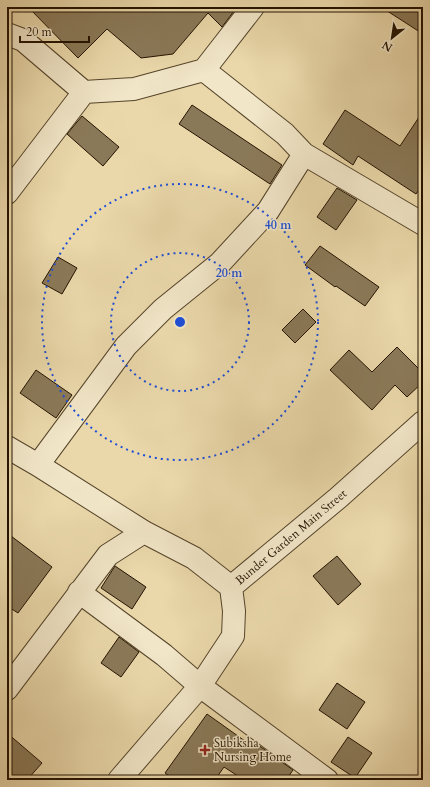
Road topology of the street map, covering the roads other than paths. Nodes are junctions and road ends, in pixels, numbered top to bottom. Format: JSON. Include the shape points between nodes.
{"nodes":[{"id":1,"x":253,"y":7,"type":"edge"},
{"id":2,"x":7,"y":34,"type":"edge"},
{"id":3,"x":204,"y":70,"type":"junction"},
{"id":4,"x":84,"y":92,"type":"junction"},
{"id":5,"x":304,"y":154,"type":"junction"},
{"id":6,"x":7,"y":193,"type":"edge"},
{"id":7,"x":423,"y":224,"type":"edge"},
{"id":8,"x":423,"y":422,"type":"edge"},
{"id":9,"x":7,"y":447,"type":"edge"},
{"id":10,"x":38,"y":465,"type":"junction"},
{"id":11,"x":144,"y":532,"type":"junction"},
{"id":12,"x":231,"y":587,"type":"junction"},
{"id":13,"x":79,"y":592,"type":"junction"},
{"id":14,"x":200,"y":686,"type":"junction"},
{"id":15,"x":7,"y":689,"type":"edge"},
{"id":16,"x":315,"y":777,"type":"edge"},
{"id":17,"x":119,"y":780,"type":"edge"}],
"edges":[{"from":1,"to":3,"type":"street"},
{"from":2,"to":4,"type":"street","via":[[23,40]]},
{"from":3,"to":4,"type":"street","via":[[134,89]]},
{"from":3,"to":5,"type":"street","via":[[285,134]]},
{"from":4,"to":6,"type":"street"},
{"from":5,"to":7,"type":"street"},
{"from":5,"to":10,"type":"street","via":[[268,211],[220,263],[163,309],[119,354]]},
{"from":8,"to":12,"type":"street","name":"Bunder Garden Main Street","via":[[338,498]]},
{"from":9,"to":10,"type":"street","name":"Bunder Garden Main Street"},
{"from":10,"to":11,"type":"street","name":"Bunder Garden Main Street"},
{"from":11,"to":12,"type":"street","name":"Bunder Garden Main Street","via":[[194,558]]},
{"from":11,"to":13,"type":"street","via":[[108,555]]},
{"from":12,"to":14,"type":"street","via":[[234,611],[233,636]]},
{"from":13,"to":14,"type":"street","via":[[164,655]]},
{"from":13,"to":15,"type":"street"},
{"from":14,"to":16,"type":"street"},
{"from":14,"to":17,"type":"street"}]}
